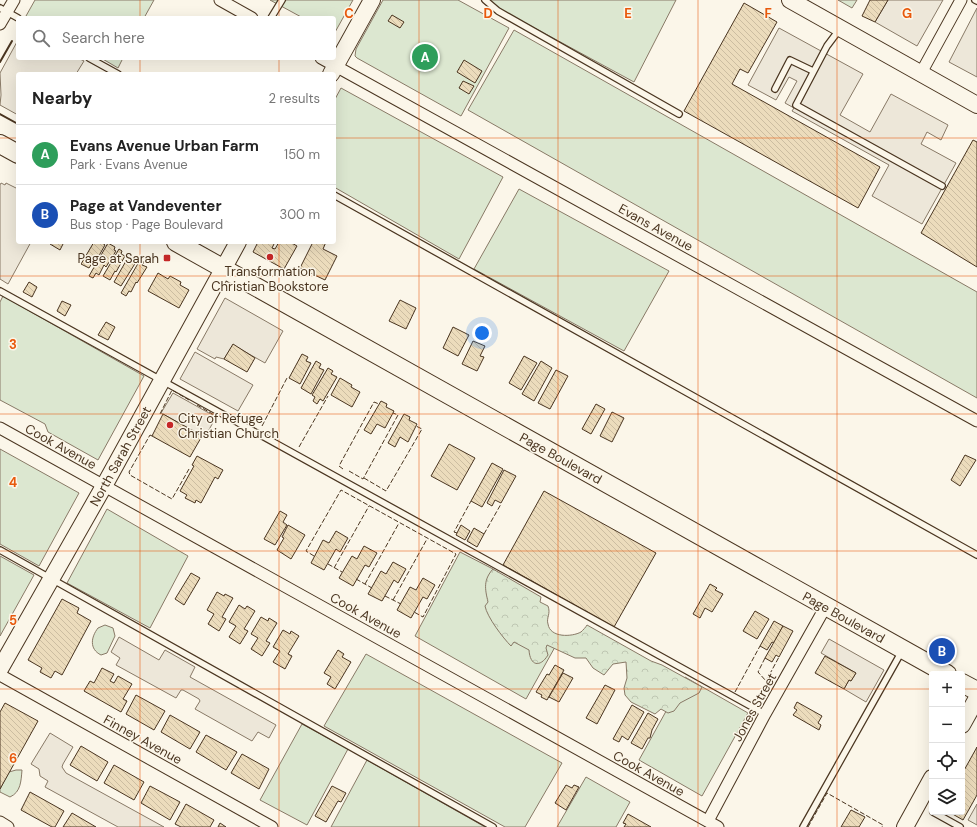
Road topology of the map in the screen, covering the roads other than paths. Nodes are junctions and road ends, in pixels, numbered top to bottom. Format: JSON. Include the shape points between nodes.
{"nodes":[{"id":1,"x":14,"y":0,"type":"edge"},
{"id":2,"x":220,"y":0,"type":"edge"},
{"id":3,"x":282,"y":0,"type":"edge"},
{"id":4,"x":372,"y":0,"type":"edge"},
{"id":5,"x":485,"y":0,"type":"edge"},
{"id":6,"x":790,"y":0,"type":"edge"},
{"id":7,"x":961,"y":0,"type":"edge"},
{"id":8,"x":3,"y":10,"type":"edge"},
{"id":9,"x":248,"y":16,"type":"edge"},
{"id":10,"x":272,"y":16,"type":"edge"},
{"id":11,"x":16,"y":17,"type":"edge"},
{"id":12,"x":0,"y":24,"type":"edge"},
{"id":13,"x":840,"y":28,"type":"junction"},
{"id":14,"x":93,"y":60,"type":"edge"},
{"id":15,"x":323,"y":60,"type":"edge"},
{"id":16,"x":333,"y":70,"type":"edge"},
{"id":17,"x":814,"y":71,"type":"junction"},
{"id":18,"x":114,"y":72,"type":"edge"},
{"id":19,"x":921,"y":73,"type":"junction"},
{"id":20,"x":775,"y":89,"type":"dead end"},
{"id":21,"x":977,"y":105,"type":"edge"},
{"id":22,"x":678,"y":114,"type":"dead end"},
{"id":23,"x":0,"y":144,"type":"edge"},
{"id":24,"x":16,"y":153,"type":"edge"},
{"id":25,"x":942,"y":186,"type":"dead end"},
{"id":26,"x":336,"y":196,"type":"edge"},
{"id":27,"x":180,"y":244,"type":"edge"},
{"id":28,"x":237,"y":244,"type":"edge"},
{"id":29,"x":223,"y":268,"type":"junction"},
{"id":30,"x":0,"y":291,"type":"edge"},
{"id":31,"x":161,"y":380,"type":"junction"},
{"id":32,"x":977,"y":421,"type":"edge"},
{"id":33,"x":0,"y":428,"type":"edge"},
{"id":34,"x":104,"y":486,"type":"junction"},
{"id":35,"x":0,"y":550,"type":"edge"},
{"id":36,"x":977,"y":555,"type":"edge"},
{"id":37,"x":52,"y":579,"type":"junction"},
{"id":38,"x":826,"y":606,"type":"junction"},
{"id":39,"x":903,"y":649,"type":"junction"},
{"id":40,"x":0,"y":669,"type":"edge"},
{"id":41,"x":942,"y":671,"type":"edge"},
{"id":42,"x":0,"y":675,"type":"edge"},
{"id":43,"x":965,"y":685,"type":"edge"},
{"id":44,"x":977,"y":691,"type":"edge"},
{"id":45,"x":977,"y":698,"type":"edge"},
{"id":46,"x":765,"y":714,"type":"junction"},
{"id":47,"x":965,"y":720,"type":"edge"},
{"id":48,"x":932,"y":779,"type":"edge"},
{"id":49,"x":927,"y":808,"type":"edge"},
{"id":50,"x":0,"y":822,"type":"edge"},
{"id":51,"x":713,"y":824,"type":"edge"},
{"id":52,"x":8,"y":827,"type":"edge"},
{"id":53,"x":272,"y":827,"type":"edge"},
{"id":54,"x":493,"y":827,"type":"edge"},
{"id":55,"x":803,"y":827,"type":"edge"},
{"id":56,"x":905,"y":827,"type":"edge"},
{"id":57,"x":960,"y":827,"type":"edge"}],
"edges":[{"from":1,"to":8,"type":"street"},
{"from":2,"to":9,"type":"street"},
{"from":3,"to":10,"type":"lane"},
{"from":4,"to":16,"type":"street"},
{"from":5,"to":22,"type":"lane","via":[[498,11]]},
{"from":6,"to":13,"type":"street"},
{"from":7,"to":19,"type":"street"},
{"from":8,"to":11,"type":"lane"},
{"from":8,"to":12,"type":"street"},
{"from":13,"to":17,"type":"lane"},
{"from":13,"to":19,"type":"street"},
{"from":14,"to":18,"type":"lane"},
{"from":15,"to":16,"type":"street","name":"Evans Avenue"},
{"from":16,"to":32,"type":"street","name":"Evans Avenue"},
{"from":17,"to":20,"type":"lane","via":[[790,60]]},
{"from":17,"to":25,"type":"lane","via":[[796,105]]},
{"from":19,"to":21,"type":"street"},
{"from":23,"to":24,"type":"main road"},
{"from":26,"to":36,"type":"lane"},
{"from":27,"to":29,"type":"main road","name":"Page Boulevard"},
{"from":28,"to":29,"type":"street","name":"North Sarah Street"},
{"from":29,"to":31,"type":"street","name":"North Sarah Street"},
{"from":29,"to":38,"type":"main road","name":"Page Boulevard"},
{"from":30,"to":31,"type":"lane"},
{"from":31,"to":34,"type":"street","name":"North Sarah Street"},
{"from":31,"to":46,"type":"lane"},
{"from":33,"to":34,"type":"street","name":"Cook Avenue"},
{"from":34,"to":37,"type":"street","name":"North Sarah Street"},
{"from":34,"to":51,"type":"street","name":"Cook Avenue"},
{"from":35,"to":37,"type":"lane"},
{"from":37,"to":40,"type":"street","name":"North Sarah Street"},
{"from":37,"to":54,"type":"lane"},
{"from":38,"to":39,"type":"main road","name":"Page Boulevard"},
{"from":38,"to":46,"type":"street","name":"Jones Street"},
{"from":39,"to":41,"type":"main road","name":"Page Boulevard"},
{"from":39,"to":55,"type":"lane"},
{"from":42,"to":53,"type":"street","name":"Finney Avenue"},
{"from":43,"to":44,"type":"main road"},
{"from":45,"to":47,"type":"street"},
{"from":46,"to":51,"type":"street","name":"Jones Street"},
{"from":48,"to":49,"type":"street"},
{"from":49,"to":56,"type":"street"},
{"from":49,"to":57,"type":"lane"},
{"from":50,"to":52,"type":"street"}]}
